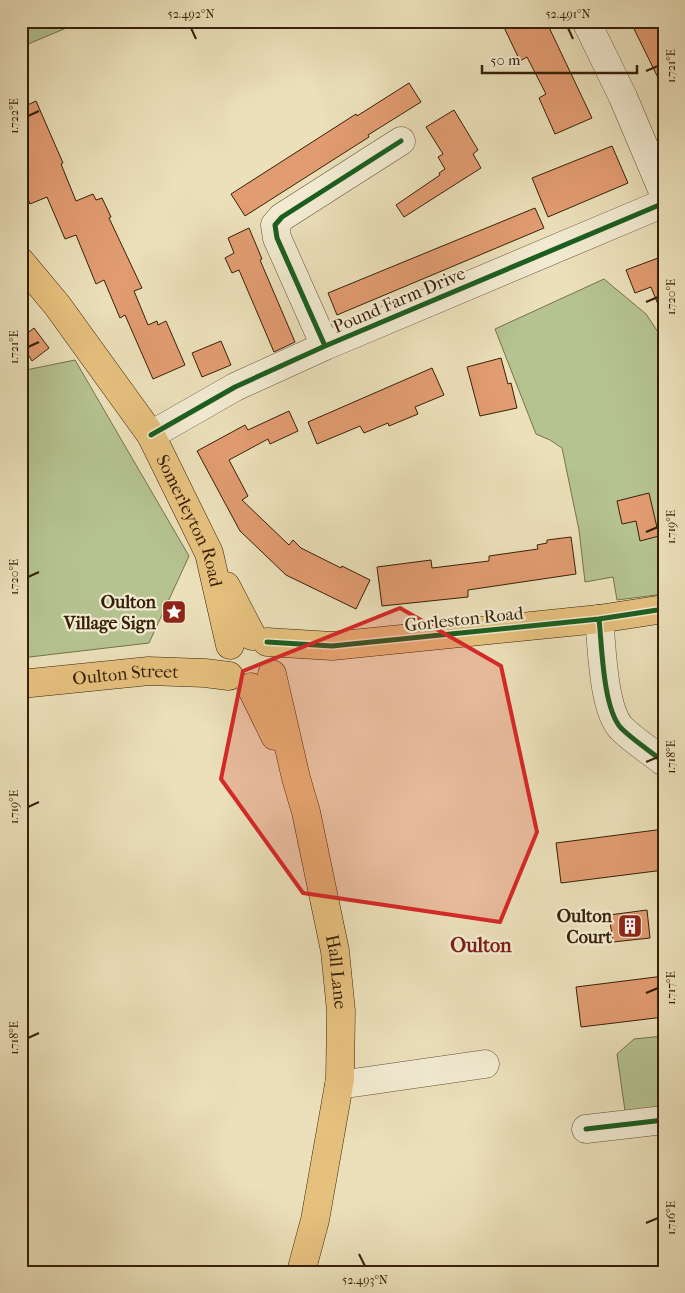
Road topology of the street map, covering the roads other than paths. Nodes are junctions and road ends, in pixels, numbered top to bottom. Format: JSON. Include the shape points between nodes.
{"nodes":[{"id":1,"x":586,"y":21,"type":"edge"},
{"id":2,"x":401,"y":141,"type":"dead end"},
{"id":3,"x":664,"y":194,"type":"edge"},
{"id":4,"x":664,"y":203,"type":"edge"},
{"id":5,"x":21,"y":262,"type":"edge"},
{"id":6,"x":325,"y":346,"type":"junction"},
{"id":7,"x":150,"y":435,"type":"junction"},
{"id":8,"x":664,"y":609,"type":"edge"},
{"id":9,"x":599,"y":619,"type":"junction"},
{"id":10,"x":250,"y":660,"type":"junction"},
{"id":11,"x":21,"y":684,"type":"edge"},
{"id":12,"x":664,"y":762,"type":"edge"},
{"id":13,"x":485,"y":1064,"type":"dead end"},
{"id":14,"x":339,"y":1085,"type":"junction"},
{"id":15,"x":664,"y":1120,"type":"edge"},
{"id":16,"x":586,"y":1129,"type":"dead end"},
{"id":17,"x":301,"y":1272,"type":"edge"}],
"edges":[{"from":1,"to":3,"type":"street"},
{"from":2,"to":6,"type":"street","via":[[282,217],[275,225],[277,238]]},
{"from":4,"to":6,"type":"street","name":"Pound Farm Drive"},
{"from":5,"to":7,"type":"main road","name":"Somerleyton Road","via":[[58,306]]},
{"from":6,"to":7,"type":"street","name":"Pound Farm Drive","via":[[235,387]]},
{"from":7,"to":10,"type":"main road","name":"Somerleyton Road","via":[[209,553]]},
{"from":8,"to":9,"type":"main road","name":"Gorleston Road"},
{"from":9,"to":10,"type":"main road","name":"Gorleston Road","via":[[332,646]]},
{"from":9,"to":12,"type":"street","via":[[611,711],[621,727]]},
{"from":10,"to":11,"type":"main road","name":"Oulton Street"},
{"from":10,"to":14,"type":"main road","name":"Hall Lane","via":[[306,812],[335,951],[341,1011]]},
{"from":13,"to":14,"type":"street"},
{"from":14,"to":17,"type":"main road","name":"Hall Lane","via":[[315,1220]]},
{"from":15,"to":16,"type":"street"}]}
